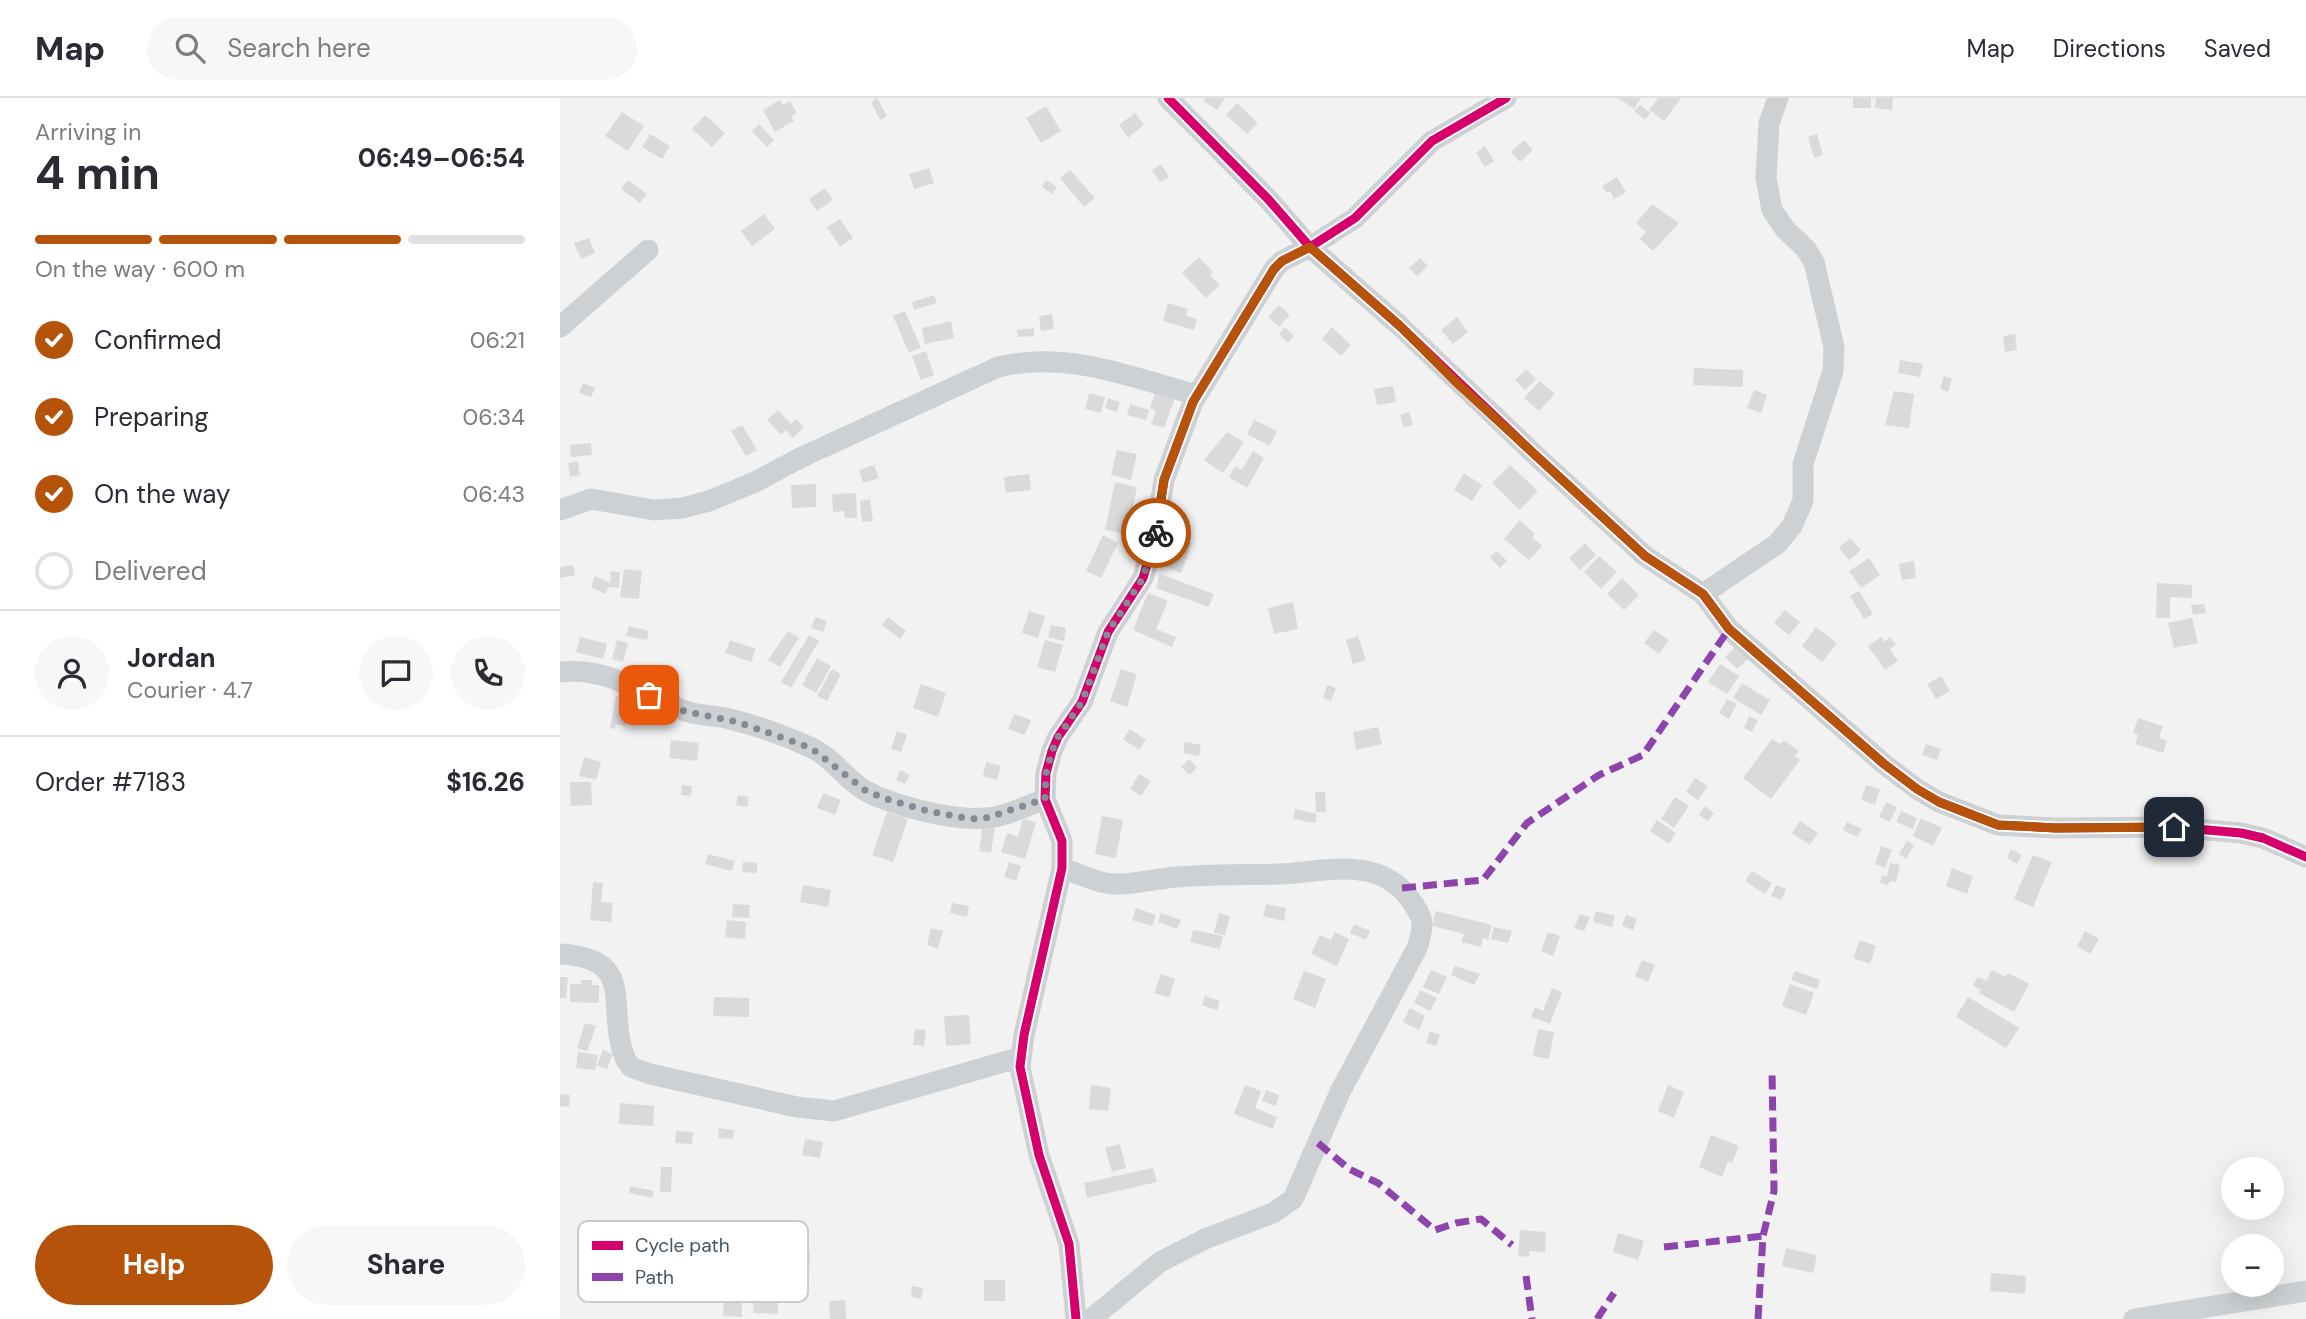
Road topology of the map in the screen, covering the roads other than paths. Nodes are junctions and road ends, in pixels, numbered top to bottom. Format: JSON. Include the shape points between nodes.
{"nodes":[{"id":1,"x":1168,"y":98,"type":"edge"},
{"id":2,"x":1506,"y":98,"type":"edge"},
{"id":3,"x":1778,"y":98,"type":"edge"},
{"id":4,"x":1310,"y":247,"type":"junction"},
{"id":5,"x":648,"y":250,"type":"dead end"},
{"id":6,"x":560,"y":327,"type":"edge"},
{"id":7,"x":1197,"y":396,"type":"junction"},
{"id":8,"x":560,"y":510,"type":"edge"},
{"id":9,"x":1703,"y":594,"type":"junction"},
{"id":10,"x":560,"y":672,"type":"edge"},
{"id":11,"x":1045,"y":799,"type":"junction"},
{"id":12,"x":2306,"y":857,"type":"edge"},
{"id":13,"x":1062,"y":868,"type":"junction"},
{"id":14,"x":560,"y":954,"type":"edge"},
{"id":15,"x":1021,"y":1057,"type":"junction"},
{"id":16,"x":2306,"y":1291,"type":"edge"},
{"id":17,"x":1076,"y":1319,"type":"edge"},
{"id":18,"x":1091,"y":1319,"type":"edge"},
{"id":19,"x":2134,"y":1319,"type":"edge"}],
"edges":[{"from":1,"to":4,"type":"street"},
{"from":2,"to":4,"type":"street","via":[[1432,141],[1364,210]]},
{"from":3,"to":9,"type":"street","via":[[1769,123],[1766,178],[1772,210],[1814,262],[1834,347],[1833,371],[1806,452],[1802,501],[1793,526],[1777,544]]},
{"from":4,"to":7,"type":"street","via":[[1274,269]]},
{"from":4,"to":9,"type":"street","via":[[1645,556]]},
{"from":5,"to":6,"type":"street"},
{"from":7,"to":8,"type":"street","via":[[1073,363],[1024,360],[998,367],[709,501],[654,510],[591,499]]},
{"from":7,"to":11,"type":"street","via":[[1164,480],[1143,578],[1108,632],[1082,702],[1055,744],[1046,773]]},
{"from":9,"to":12,"type":"street","via":[[1729,629],[1884,764],[1917,789],[1967,814],[1998,825],[2174,827],[2241,833]]},
{"from":10,"to":11,"type":"street","via":[[601,674],[684,711],[738,722],[811,748],[865,790],[928,811],[986,818]]},
{"from":11,"to":13,"type":"street","via":[[1062,841]]},
{"from":13,"to":15,"type":"street"},
{"from":13,"to":18,"type":"street","via":[[1116,885],[1168,878],[1355,869],[1394,881],[1422,917],[1417,948],[1341,1090],[1293,1199],[1273,1213],[1160,1262]]},
{"from":14,"to":15,"type":"street","via":[[593,958],[603,965],[614,987],[631,1067],[797,1107],[834,1111]]},
{"from":15,"to":17,"type":"street","via":[[1021,1081],[1039,1155],[1069,1244]]},
{"from":16,"to":19,"type":"street"}]}
